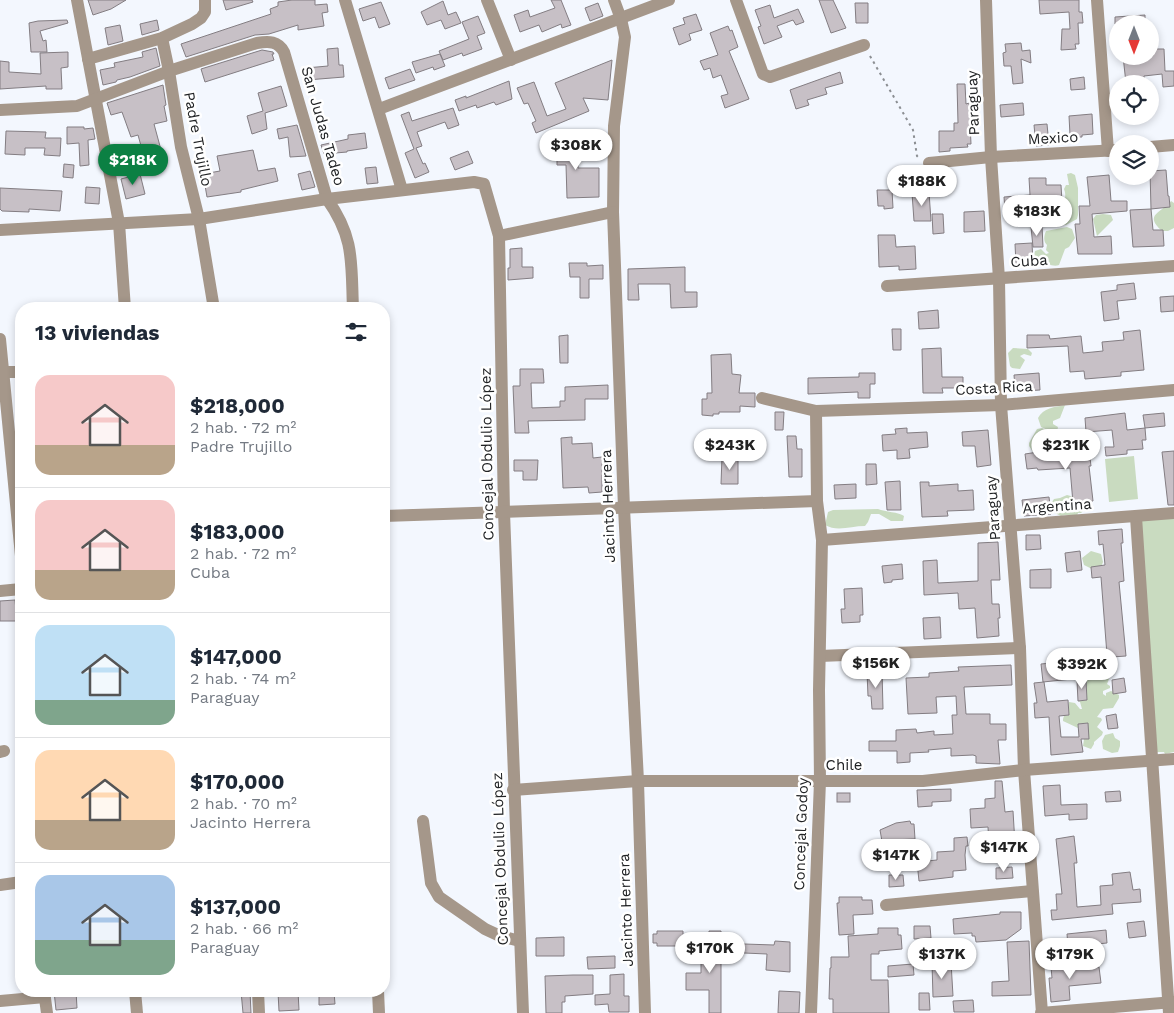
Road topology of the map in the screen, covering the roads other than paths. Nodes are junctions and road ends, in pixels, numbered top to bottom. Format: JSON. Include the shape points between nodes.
{"nodes":[{"id":1,"x":77,"y":0,"type":"edge"},
{"id":2,"x":204,"y":0,"type":"edge"},
{"id":3,"x":345,"y":0,"type":"edge"},
{"id":4,"x":487,"y":0,"type":"edge"},
{"id":5,"x":614,"y":0,"type":"edge"},
{"id":6,"x":669,"y":0,"type":"edge"},
{"id":7,"x":736,"y":0,"type":"edge"},
{"id":8,"x":986,"y":0,"type":"edge"},
{"id":9,"x":1097,"y":0,"type":"edge"},
{"id":10,"x":621,"y":19,"type":"junction"},
{"id":11,"x":162,"y":38,"type":"junction"},
{"id":12,"x":864,"y":45,"type":"road end"},
{"id":13,"x":88,"y":59,"type":"junction"},
{"id":14,"x":510,"y":60,"type":"junction"},
{"id":15,"x":169,"y":71,"type":"junction"},
{"id":16,"x":96,"y":98,"type":"junction"},
{"id":17,"x":379,"y":109,"type":"junction"},
{"id":18,"x":0,"y":110,"type":"edge"},
{"id":19,"x":1111,"y":135,"type":"edge"},
{"id":20,"x":1174,"y":145,"type":"edge"},
{"id":21,"x":1159,"y":146,"type":"edge"},
{"id":22,"x":1109,"y":151,"type":"edge"},
{"id":23,"x":991,"y":157,"type":"junction"},
{"id":24,"x":929,"y":163,"type":"road end"},
{"id":25,"x":402,"y":190,"type":"junction"},
{"id":26,"x":328,"y":198,"type":"junction"},
{"id":27,"x":613,"y":212,"type":"junction"},
{"id":28,"x":199,"y":218,"type":"junction"},
{"id":29,"x":119,"y":223,"type":"junction"},
{"id":30,"x":0,"y":230,"type":"edge"},
{"id":31,"x":499,"y":236,"type":"junction"},
{"id":32,"x":1174,"y":266,"type":"edge"},
{"id":33,"x":999,"y":279,"type":"junction"},
{"id":34,"x":887,"y":286,"type":"dead end"},
{"id":35,"x":125,"y":302,"type":"edge"},
{"id":36,"x":213,"y":302,"type":"edge"},
{"id":37,"x":353,"y":302,"type":"edge"},
{"id":38,"x":0,"y":338,"type":"edge"},
{"id":39,"x":1,"y":372,"type":"edge"},
{"id":40,"x":15,"y":372,"type":"edge"},
{"id":41,"x":1174,"y":390,"type":"edge"},
{"id":42,"x":762,"y":398,"type":"dead end"},
{"id":43,"x":1001,"y":405,"type":"junction"},
{"id":44,"x":816,"y":411,"type":"junction"},
{"id":45,"x":15,"y":501,"type":"edge"},
{"id":46,"x":817,"y":501,"type":"junction"},
{"id":47,"x":624,"y":508,"type":"junction"},
{"id":48,"x":504,"y":512,"type":"junction"},
{"id":49,"x":1174,"y":514,"type":"edge"},
{"id":50,"x":390,"y":516,"type":"edge"},
{"id":51,"x":1136,"y":517,"type":"junction"},
{"id":52,"x":1011,"y":525,"type":"junction"},
{"id":53,"x":822,"y":540,"type":"junction"},
{"id":54,"x":15,"y":589,"type":"edge"},
{"id":55,"x":0,"y":590,"type":"edge"},
{"id":56,"x":1020,"y":648,"type":"junction"},
{"id":57,"x":820,"y":656,"type":"junction"},
{"id":58,"x":1174,"y":760,"type":"edge"},
{"id":59,"x":1152,"y":761,"type":"junction"},
{"id":60,"x":1024,"y":770,"type":"junction"},
{"id":61,"x":638,"y":781,"type":"junction"},
{"id":62,"x":820,"y":781,"type":"junction"},
{"id":63,"x":513,"y":790,"type":"junction"},
{"id":64,"x":423,"y":821,"type":"dead end"},
{"id":65,"x":15,"y":883,"type":"edge"},
{"id":66,"x":0,"y":885,"type":"edge"},
{"id":67,"x":1032,"y":891,"type":"junction"},
{"id":68,"x":886,"y":905,"type":"dead end"},
{"id":69,"x":520,"y":941,"type":"junction"},
{"id":70,"x":25,"y":997,"type":"edge"},
{"id":71,"x":44,"y":997,"type":"edge"},
{"id":72,"x":136,"y":997,"type":"edge"},
{"id":73,"x":258,"y":997,"type":"edge"},
{"id":74,"x":378,"y":997,"type":"edge"},
{"id":75,"x":0,"y":1001,"type":"edge"},
{"id":76,"x":1171,"y":1006,"type":"edge"},
{"id":77,"x":46,"y":1013,"type":"edge"},
{"id":78,"x":137,"y":1013,"type":"edge"},
{"id":79,"x":259,"y":1013,"type":"edge"},
{"id":80,"x":379,"y":1013,"type":"edge"},
{"id":81,"x":523,"y":1013,"type":"edge"},
{"id":82,"x":646,"y":1013,"type":"edge"},
{"id":83,"x":811,"y":1013,"type":"edge"},
{"id":84,"x":1042,"y":1013,"type":"edge"}],
"edges":[{"from":1,"to":13,"type":"street"},
{"from":2,"to":11,"type":"street","via":[[206,12],[201,18]]},
{"from":3,"to":17,"type":"street"},
{"from":4,"to":14,"type":"street"},
{"from":5,"to":10,"type":"street","name":"Jacinto Herrera"},
{"from":6,"to":10,"type":"street"},
{"from":7,"to":12,"type":"street","via":[[766,76]]},
{"from":8,"to":23,"type":"street","name":"Paraguay"},
{"from":9,"to":19,"type":"street"},
{"from":10,"to":14,"type":"street"},
{"from":10,"to":27,"type":"street","name":"Jacinto Herrera","via":[[625,40],[614,126]]},
{"from":11,"to":13,"type":"street"},
{"from":11,"to":15,"type":"street","name":"Padre Trujillo"},
{"from":13,"to":16,"type":"street"},
{"from":14,"to":17,"type":"street"},
{"from":15,"to":16,"type":"street"},
{"from":15,"to":26,"type":"street","name":"San Judas Tadeo","via":[[266,41],[281,46]]},
{"from":15,"to":28,"type":"street","name":"Padre Trujillo","via":[[181,147]]},
{"from":16,"to":18,"type":"street","via":[[70,108]]},
{"from":16,"to":29,"type":"street"},
{"from":17,"to":25,"type":"street"},
{"from":20,"to":21,"type":"street"},
{"from":22,"to":23,"type":"street","name":"Mexico"},
{"from":23,"to":24,"type":"street","name":"Mexico"},
{"from":23,"to":33,"type":"street","name":"Paraguay"},
{"from":25,"to":26,"type":"street","name":"Concejal Obdulio López"},
{"from":25,"to":31,"type":"street","name":"Concejal Obdulio López","via":[[474,182],[484,184]]},
{"from":26,"to":28,"type":"street","name":"Concejal Obdulio López"},
{"from":26,"to":37,"type":"street","name":"San Judas Tadeo","via":[[348,239]]},
{"from":27,"to":31,"type":"street"},
{"from":27,"to":47,"type":"street","name":"Jacinto Herrera"},
{"from":28,"to":29,"type":"street","name":"Concejal Obdulio López"},
{"from":28,"to":36,"type":"street","name":"Padre Trujillo"},
{"from":29,"to":30,"type":"street","name":"Concejal Obdulio López"},
{"from":29,"to":35,"type":"street"},
{"from":31,"to":48,"type":"street","name":"Concejal Obdulio López"},
{"from":32,"to":33,"type":"street","name":"Cuba"},
{"from":33,"to":34,"type":"street","name":"Cuba"},
{"from":33,"to":43,"type":"street","name":"Paraguay"},
{"from":38,"to":39,"type":"street"},
{"from":39,"to":40,"type":"street"},
{"from":39,"to":45,"type":"street"},
{"from":41,"to":43,"type":"street","name":"Costa Rica"},
{"from":42,"to":44,"type":"street","name":"Costa Rica"},
{"from":43,"to":44,"type":"street","name":"Costa Rica"},
{"from":43,"to":52,"type":"street","name":"Paraguay"},
{"from":44,"to":46,"type":"street","name":"Concejal Godoy"},
{"from":46,"to":47,"type":"street"},
{"from":46,"to":53,"type":"street","name":"Concejal Godoy"},
{"from":47,"to":48,"type":"street"},
{"from":47,"to":61,"type":"street","name":"Jacinto Herrera"},
{"from":48,"to":50,"type":"street"},
{"from":48,"to":63,"type":"street","name":"Concejal Obdulio López"},
{"from":49,"to":51,"type":"street","name":"Argentina"},
{"from":51,"to":52,"type":"street","name":"Argentina"},
{"from":51,"to":59,"type":"street"},
{"from":52,"to":53,"type":"street","name":"Argentina"},
{"from":52,"to":56,"type":"street","name":"Paraguay"},
{"from":53,"to":57,"type":"street","name":"Concejal Godoy"},
{"from":54,"to":55,"type":"street"},
{"from":56,"to":57,"type":"street"},
{"from":56,"to":60,"type":"street","name":"Paraguay"},
{"from":57,"to":62,"type":"street","name":"Concejal Godoy"},
{"from":58,"to":59,"type":"street","name":"Chile"},
{"from":59,"to":60,"type":"street","name":"Chile"},
{"from":59,"to":76,"type":"street"},
{"from":60,"to":62,"type":"street","name":"Chile","via":[[922,781]]},
{"from":60,"to":67,"type":"street","name":"Paraguay"},
{"from":61,"to":62,"type":"street","name":"Chile"},
{"from":61,"to":63,"type":"street","name":"Chile"},
{"from":61,"to":82,"type":"street","name":"Jacinto Herrera"},
{"from":62,"to":83,"type":"street","name":"Concejal Godoy"},
{"from":63,"to":69,"type":"street","name":"Concejal Obdulio López"},
{"from":64,"to":69,"type":"street","via":[[431,883],[439,898],[485,929]]},
{"from":65,"to":66,"type":"street"},
{"from":67,"to":68,"type":"street"},
{"from":67,"to":84,"type":"street","name":"Paraguay"},
{"from":69,"to":81,"type":"street","name":"Concejal Obdulio López"},
{"from":70,"to":75,"type":"street"},
{"from":71,"to":77,"type":"street"},
{"from":72,"to":78,"type":"street"},
{"from":73,"to":79,"type":"street"},
{"from":74,"to":80,"type":"street"},
{"from":76,"to":84,"type":"street"}]}
